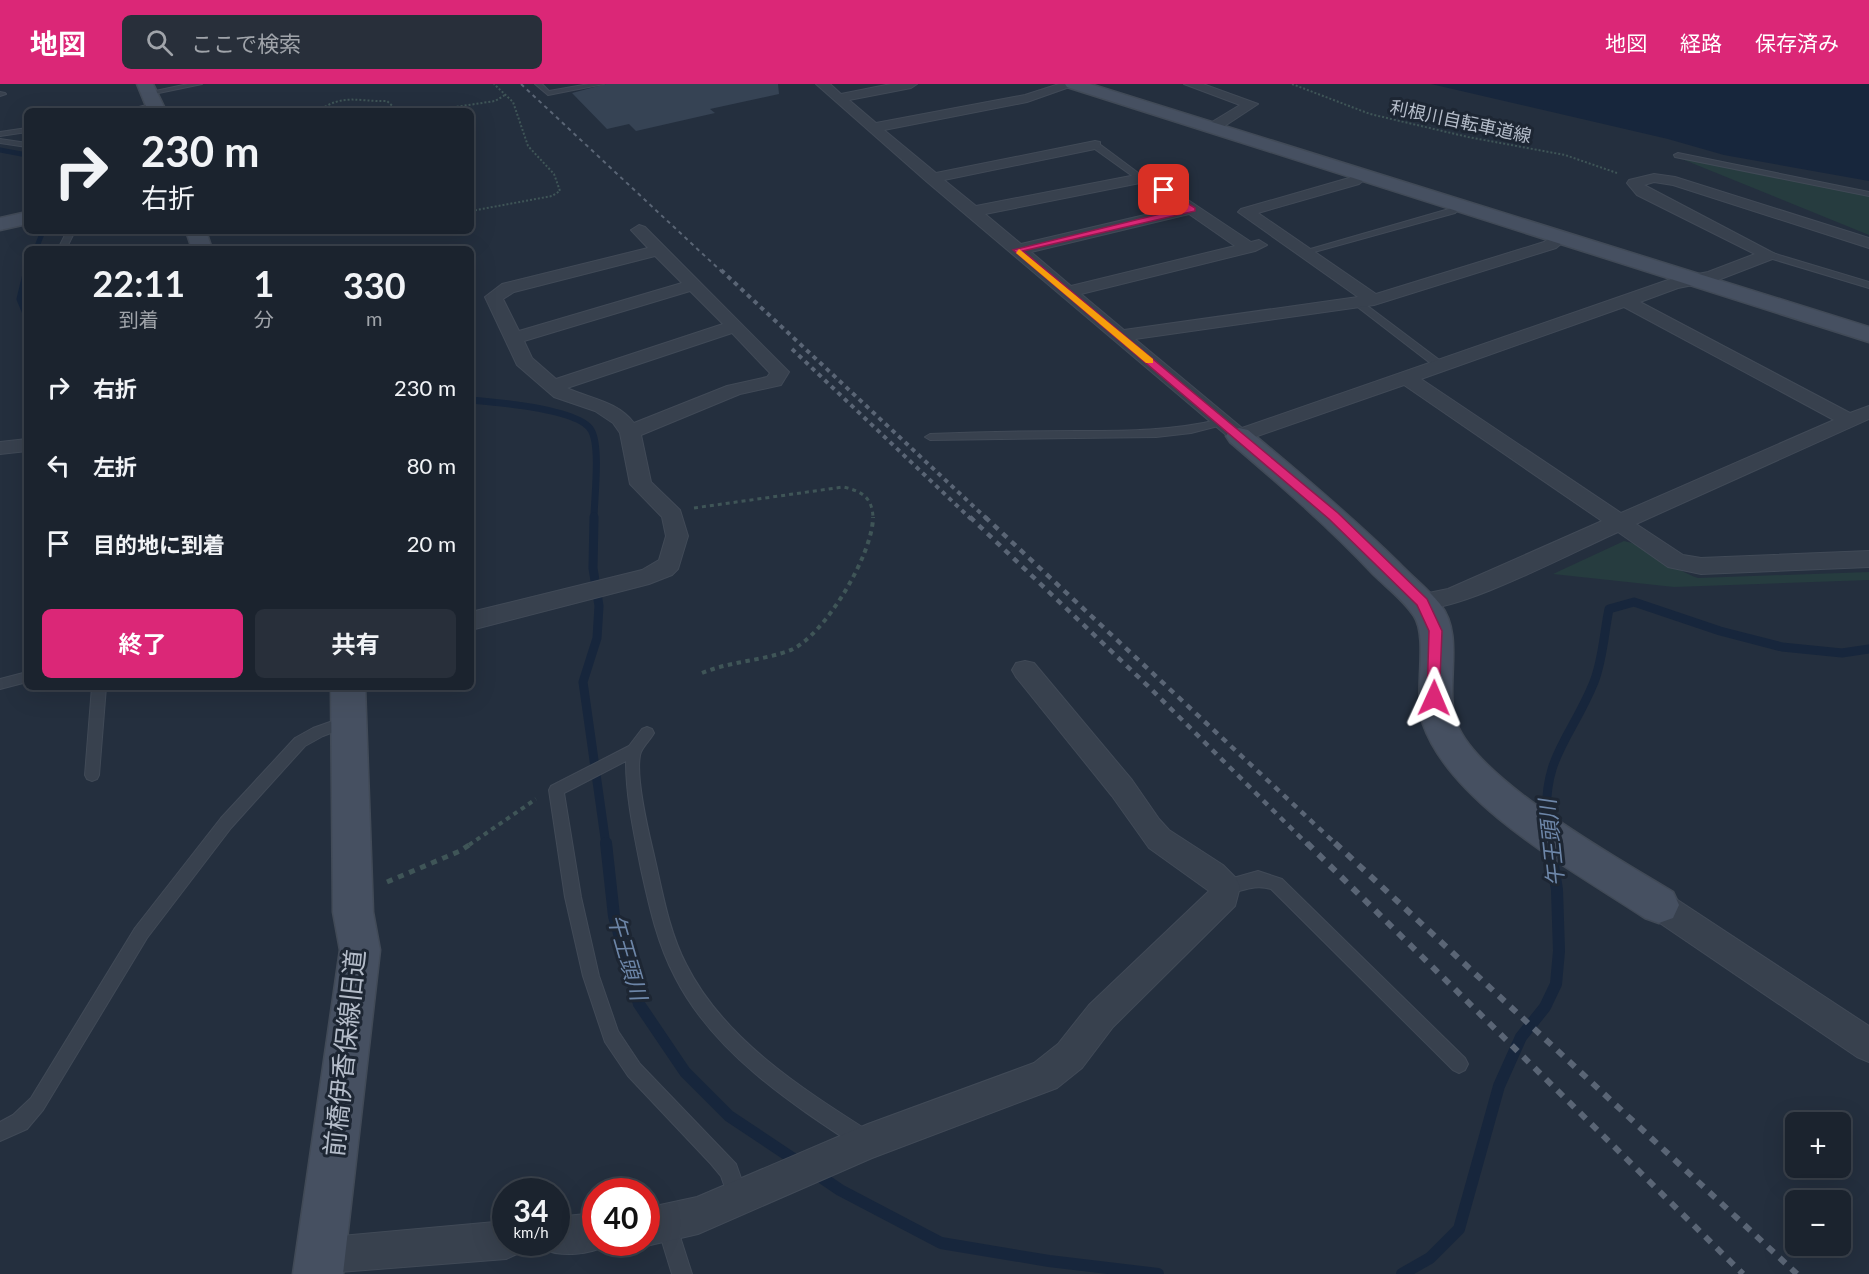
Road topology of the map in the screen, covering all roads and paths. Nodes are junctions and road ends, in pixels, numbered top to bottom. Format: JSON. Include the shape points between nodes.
{"nodes":[{"id":1,"x":199,"y":84,"type":"edge"},
{"id":2,"x":494,"y":84,"type":"edge"},
{"id":3,"x":538,"y":84,"type":"edge"},
{"id":4,"x":601,"y":84,"type":"edge"},
{"id":5,"x":822,"y":84,"type":"edge"},
{"id":6,"x":911,"y":84,"type":"edge"},
{"id":7,"x":1072,"y":84,"type":"edge"},
{"id":8,"x":1190,"y":84,"type":"edge"},
{"id":9,"x":1292,"y":84,"type":"edge"},
{"id":10,"x":505,"y":95,"type":"junction"},
{"id":11,"x":151,"y":98,"type":"edge"},
{"id":12,"x":838,"y":98,"type":"junction"},
{"id":13,"x":133,"y":108,"type":"edge"},
{"id":14,"x":322,"y":108,"type":"edge"},
{"id":15,"x":395,"y":108,"type":"edge"},
{"id":16,"x":449,"y":108,"type":"edge"},
{"id":17,"x":872,"y":128,"type":"junction"},
{"id":18,"x":1212,"y":128,"type":"junction"},
{"id":19,"x":24,"y":130,"type":"edge"},
{"id":20,"x":0,"y":134,"type":"edge"},
{"id":21,"x":0,"y":141,"type":"edge"},
{"id":22,"x":24,"y":145,"type":"edge"},
{"id":23,"x":1095,"y":145,"type":"joint"},
{"id":24,"x":1678,"y":155,"type":"dead end"},
{"id":25,"x":1620,"y":174,"type":"dead end"},
{"id":26,"x":1363,"y":176,"type":"junction"},
{"id":27,"x":931,"y":178,"type":"junction"},
{"id":28,"x":1141,"y":178,"type":"junction"},
{"id":29,"x":1869,"y":194,"type":"edge"},
{"id":30,"x":1458,"y":206,"type":"junction"},
{"id":31,"x":1192,"y":209,"type":"junction"},
{"id":32,"x":474,"y":210,"type":"edge"},
{"id":33,"x":972,"y":212,"type":"junction"},
{"id":34,"x":24,"y":219,"type":"edge"},
{"id":35,"x":0,"y":224,"type":"edge"},
{"id":36,"x":639,"y":230,"type":"dead end"},
{"id":37,"x":1560,"y":238,"type":"junction"},
{"id":38,"x":1284,"y":239,"type":"junction"},
{"id":39,"x":1869,"y":243,"type":"edge"},
{"id":40,"x":1249,"y":248,"type":"junction"},
{"id":41,"x":658,"y":250,"type":"junction"},
{"id":42,"x":1017,"y":250,"type":"junction"},
{"id":43,"x":1304,"y":252,"type":"junction"},
{"id":44,"x":1768,"y":255,"type":"junction"},
{"id":45,"x":1693,"y":279,"type":"junction"},
{"id":46,"x":693,"y":285,"type":"junction"},
{"id":47,"x":1869,"y":285,"type":"edge"},
{"id":48,"x":1067,"y":292,"type":"junction"},
{"id":49,"x":1366,"y":301,"type":"junction"},
{"id":50,"x":1625,"y":302,"type":"junction"},
{"id":51,"x":736,"y":326,"type":"junction"},
{"id":52,"x":1869,"y":335,"type":"edge"},
{"id":53,"x":1119,"y":336,"type":"junction"},
{"id":54,"x":513,"y":339,"type":"junction"},
{"id":55,"x":1442,"y":367,"type":"junction"},
{"id":56,"x":1408,"y":379,"type":"junction"},
{"id":57,"x":554,"y":386,"type":"junction"},
{"id":58,"x":1869,"y":412,"type":"edge"},
{"id":59,"x":1850,"y":421,"type":"junction"},
{"id":60,"x":1231,"y":429,"type":"junction"},
{"id":61,"x":630,"y":432,"type":"junction"},
{"id":62,"x":930,"y":437,"type":"dead end"},
{"id":63,"x":24,"y":445,"type":"edge"},
{"id":64,"x":0,"y":448,"type":"edge"},
{"id":65,"x":692,"y":509,"type":"dead end"},
{"id":66,"x":1620,"y":524,"type":"junction"},
{"id":67,"x":1869,"y":559,"type":"edge"},
{"id":68,"x":1422,"y":602,"type":"junction"},
{"id":69,"x":474,"y":620,"type":"edge"},
{"id":70,"x":1025,"y":669,"type":"dead end"},
{"id":71,"x":702,"y":674,"type":"dead end"},
{"id":72,"x":24,"y":678,"type":"edge"},
{"id":73,"x":0,"y":684,"type":"edge"},
{"id":74,"x":99,"y":690,"type":"edge"},
{"id":75,"x":349,"y":704,"type":"edge"},
{"id":76,"x":647,"y":734,"type":"dead end"},
{"id":77,"x":634,"y":750,"type":"junction"},
{"id":78,"x":92,"y":775,"type":"dead end"},
{"id":79,"x":558,"y":787,"type":"junction"},
{"id":80,"x":1225,"y":887,"type":"junction"},
{"id":81,"x":354,"y":893,"type":"junction"},
{"id":82,"x":1659,"y":905,"type":"joint"},
{"id":83,"x":1869,"y":1044,"type":"edge"},
{"id":84,"x":1459,"y":1064,"type":"dead end"},
{"id":85,"x":0,"y":1132,"type":"edge"},
{"id":86,"x":868,"y":1142,"type":"junction"},
{"id":87,"x":749,"y":1193,"type":"junction"},
{"id":88,"x":660,"y":1225,"type":"edge"},
{"id":89,"x":660,"y":1232,"type":"edge"},
{"id":90,"x":492,"y":1242,"type":"edge"},
{"id":91,"x":318,"y":1266,"type":"edge"},
{"id":92,"x":682,"y":1274,"type":"edge"}],
"edges":[{"from":1,"to":11,"type":"lane"},
{"from":2,"to":10,"type":"path"},
{"from":3,"to":4,"type":"lane","via":[[548,93]]},
{"from":5,"to":12,"type":"street"},
{"from":6,"to":12,"type":"street"},
{"from":7,"to":17,"type":"street","via":[[1027,98]]},
{"from":7,"to":18,"type":"street"},
{"from":8,"to":18,"type":"street","via":[[1251,104]]},
{"from":9,"to":25,"type":"path","name":"利根川自転車道線","via":[[1370,114],[1565,155]]},
{"from":10,"to":16,"type":"path","via":[[495,101]]},
{"from":10,"to":32,"type":"path","via":[[513,102],[528,146],[554,174],[560,191],[552,196]]},
{"from":11,"to":13,"type":"lane"},
{"from":12,"to":17,"type":"street"},
{"from":14,"to":15,"type":"path","via":[[330,102],[355,98],[387,101]]},
{"from":17,"to":27,"type":"street"},
{"from":18,"to":26,"type":"street"},
{"from":19,"to":20,"type":"lane"},
{"from":21,"to":22,"type":"lane"},
{"from":23,"to":27,"type":"street"},
{"from":23,"to":28,"type":"lane"},
{"from":24,"to":29,"type":"lane"},
{"from":26,"to":30,"type":"street"},
{"from":26,"to":38,"type":"street","via":[[1354,182],[1246,210]]},
{"from":27,"to":33,"type":"street"},
{"from":28,"to":31,"type":"street"},
{"from":28,"to":33,"type":"street"},
{"from":30,"to":37,"type":"street"},
{"from":30,"to":43,"type":"lane","via":[[1452,211]]},
{"from":31,"to":40,"type":"street"},
{"from":31,"to":42,"type":"street"},
{"from":33,"to":42,"type":"street"},
{"from":34,"to":35,"type":"street"},
{"from":36,"to":41,"type":"street"},
{"from":37,"to":45,"type":"street"},
{"from":37,"to":49,"type":"street","via":[[1550,245]]},
{"from":38,"to":40,"type":"street"},
{"from":38,"to":43,"type":"street"},
{"from":39,"to":44,"type":"street","via":[[1675,181],[1654,178],[1634,183],[1642,192]]},
{"from":40,"to":48,"type":"street"},
{"from":41,"to":46,"type":"street"},
{"from":41,"to":54,"type":"street","via":[[497,292],[494,297]]},
{"from":42,"to":48,"type":"street"},
{"from":43,"to":49,"type":"street"},
{"from":44,"to":45,"type":"street","via":[[1713,276]]},
{"from":44,"to":47,"type":"lane"},
{"from":45,"to":50,"type":"street"},
{"from":45,"to":52,"type":"street"},
{"from":46,"to":51,"type":"street"},
{"from":46,"to":54,"type":"street"},
{"from":48,"to":53,"type":"street"},
{"from":49,"to":53,"type":"street"},
{"from":49,"to":55,"type":"lane"},
{"from":50,"to":55,"type":"street"},
{"from":50,"to":59,"type":"street"},
{"from":51,"to":57,"type":"street"},
{"from":51,"to":61,"type":"street","via":[[780,370],[777,379],[734,390]]},
{"from":53,"to":60,"type":"street"},
{"from":54,"to":57,"type":"street","via":[[524,361]]},
{"from":55,"to":56,"type":"street"},
{"from":56,"to":60,"type":"street"},
{"from":56,"to":66,"type":"street"},
{"from":57,"to":61,"type":"street","via":[[570,397],[602,406]]},
{"from":58,"to":59,"type":"street"},
{"from":59,"to":66,"type":"street"},
{"from":60,"to":62,"type":"lane","via":[[1156,434]]},
{"from":60,"to":68,"type":"street","via":[[1334,516]]},
{"from":61,"to":69,"type":"street","via":[[640,484],[672,515],[677,536],[670,563],[649,576]]},
{"from":63,"to":64,"type":"street"},
{"from":65,"to":71,"type":"path","via":[[843,487],[860,490],[873,509],[873,521],[852,577],[833,611],[811,638],[779,654]]},
{"from":66,"to":67,"type":"street","via":[[1676,561],[1694,566]]},
{"from":66,"to":68,"type":"street","via":[[1453,596]]},
{"from":68,"to":82,"type":"street","via":[[1436,631],[1434,698],[1440,727],[1464,765],[1514,807]]},
{"from":70,"to":80,"type":"street","via":[[1159,839]]},
{"from":72,"to":73,"type":"lane"},
{"from":74,"to":78,"type":"lane"},
{"from":75,"to":81,"type":"street","name":"前橋伊香保線旧道"},
{"from":75,"to":85,"type":"lane","via":[[318,732],[300,742],[226,823],[141,933],[37,1104],[20,1122]]},
{"from":76,"to":77,"type":"lane"},
{"from":77,"to":79,"type":"lane"},
{"from":77,"to":86,"type":"lane","via":[[637,814],[646,856],[663,927],[686,980],[711,1015],[777,1079]]},
{"from":79,"to":81,"type":"path","via":[[523,806],[460,851]]},
{"from":79,"to":87,"type":"lane","via":[[556,795],[573,897],[611,1036],[634,1070]]},
{"from":80,"to":84,"type":"lane","via":[[1258,878],[1276,884]]},
{"from":80,"to":86,"type":"street","via":[[1224,896],[1205,917],[1101,1016],[1070,1056],[1045,1076]]},
{"from":81,"to":91,"type":"street","name":"前橋伊香保線旧道","via":[[360,950]]},
{"from":82,"to":83,"type":"street"},
{"from":86,"to":87,"type":"street"},
{"from":87,"to":88,"type":"street"},
{"from":89,"to":92,"type":"lane"},
{"from":90,"to":91,"type":"street"}]}
